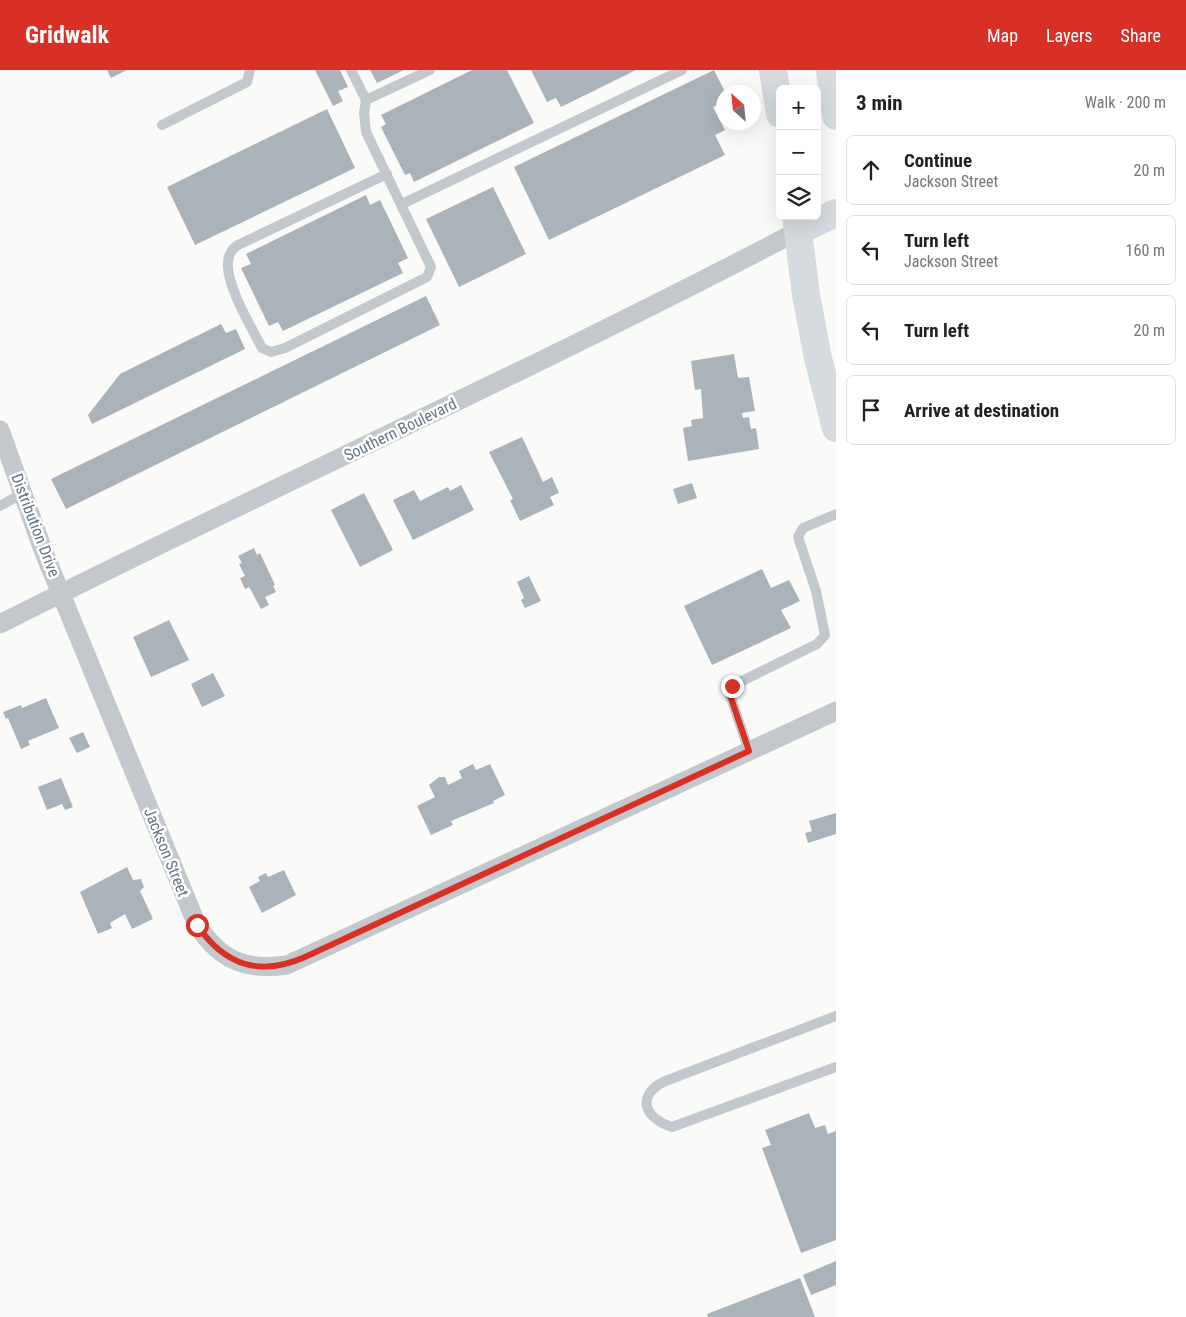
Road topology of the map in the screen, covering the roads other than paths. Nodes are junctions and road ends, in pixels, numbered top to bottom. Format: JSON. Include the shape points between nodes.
{"nodes":[{"id":1,"x":250,"y":70,"type":"edge"},
{"id":2,"x":351,"y":70,"type":"edge"},
{"id":3,"x":430,"y":70,"type":"edge"},
{"id":4,"x":682,"y":70,"type":"edge"},
{"id":5,"x":773,"y":70,"type":"edge"},
{"id":6,"x":830,"y":70,"type":"edge"},
{"id":7,"x":776,"y":89,"type":"edge"},
{"id":8,"x":366,"y":100,"type":"junction"},
{"id":9,"x":836,"y":116,"type":"edge"},
{"id":10,"x":162,"y":125,"type":"dead end"},
{"id":11,"x":387,"y":174,"type":"junction"},
{"id":12,"x":402,"y":204,"type":"junction"},
{"id":13,"x":836,"y":213,"type":"edge"},
{"id":14,"x":797,"y":224,"type":"edge"},
{"id":15,"x":836,"y":428,"type":"edge"},
{"id":16,"x":0,"y":430,"type":"edge"},
{"id":17,"x":23,"y":493,"type":"junction"},
{"id":18,"x":0,"y":506,"type":"edge"},
{"id":19,"x":836,"y":514,"type":"edge"},
{"id":20,"x":62,"y":592,"type":"junction"},
{"id":21,"x":0,"y":624,"type":"edge"},
{"id":22,"x":836,"y":711,"type":"edge"},
{"id":23,"x":749,"y":751,"type":"junction"},
{"id":24,"x":836,"y":1016,"type":"edge"},
{"id":25,"x":836,"y":1067,"type":"edge"}],
"edges":[{"from":1,"to":10,"type":"lane","via":[[247,82]]},
{"from":2,"to":8,"type":"lane"},
{"from":3,"to":8,"type":"lane"},
{"from":4,"to":12,"type":"lane"},
{"from":5,"to":7,"type":"main road"},
{"from":6,"to":9,"type":"main road"},
{"from":8,"to":11,"type":"lane","via":[[366,132]]},
{"from":11,"to":12,"type":"lane"},
{"from":11,"to":12,"type":"lane","via":[[238,245],[230,254],[228,266],[235,297],[262,348],[271,352],[285,348],[427,277],[431,267]]},
{"from":13,"to":14,"type":"main road"},
{"from":14,"to":15,"type":"main road","via":[[818,358]]},
{"from":14,"to":20,"type":"street","name":"Southern Boulevard","via":[[692,286]]},
{"from":16,"to":17,"type":"street","name":"Distribution Drive"},
{"from":17,"to":18,"type":"lane"},
{"from":17,"to":20,"type":"street","name":"Distribution Drive"},
{"from":19,"to":23,"type":"lane","via":[[803,528],[798,537],[816,591],[825,635],[817,644],[732,686],[730,695]]},
{"from":20,"to":21,"type":"street","name":"Southern Boulevard"},
{"from":20,"to":23,"type":"street","name":"Jackson Street","via":[[197,925],[220,953],[242,964],[267,968],[287,965]]},
{"from":22,"to":23,"type":"street","name":"Jackson Street"},
{"from":24,"to":25,"type":"lane","via":[[663,1082],[647,1096],[648,1107],[653,1118],[672,1127]]}]}
